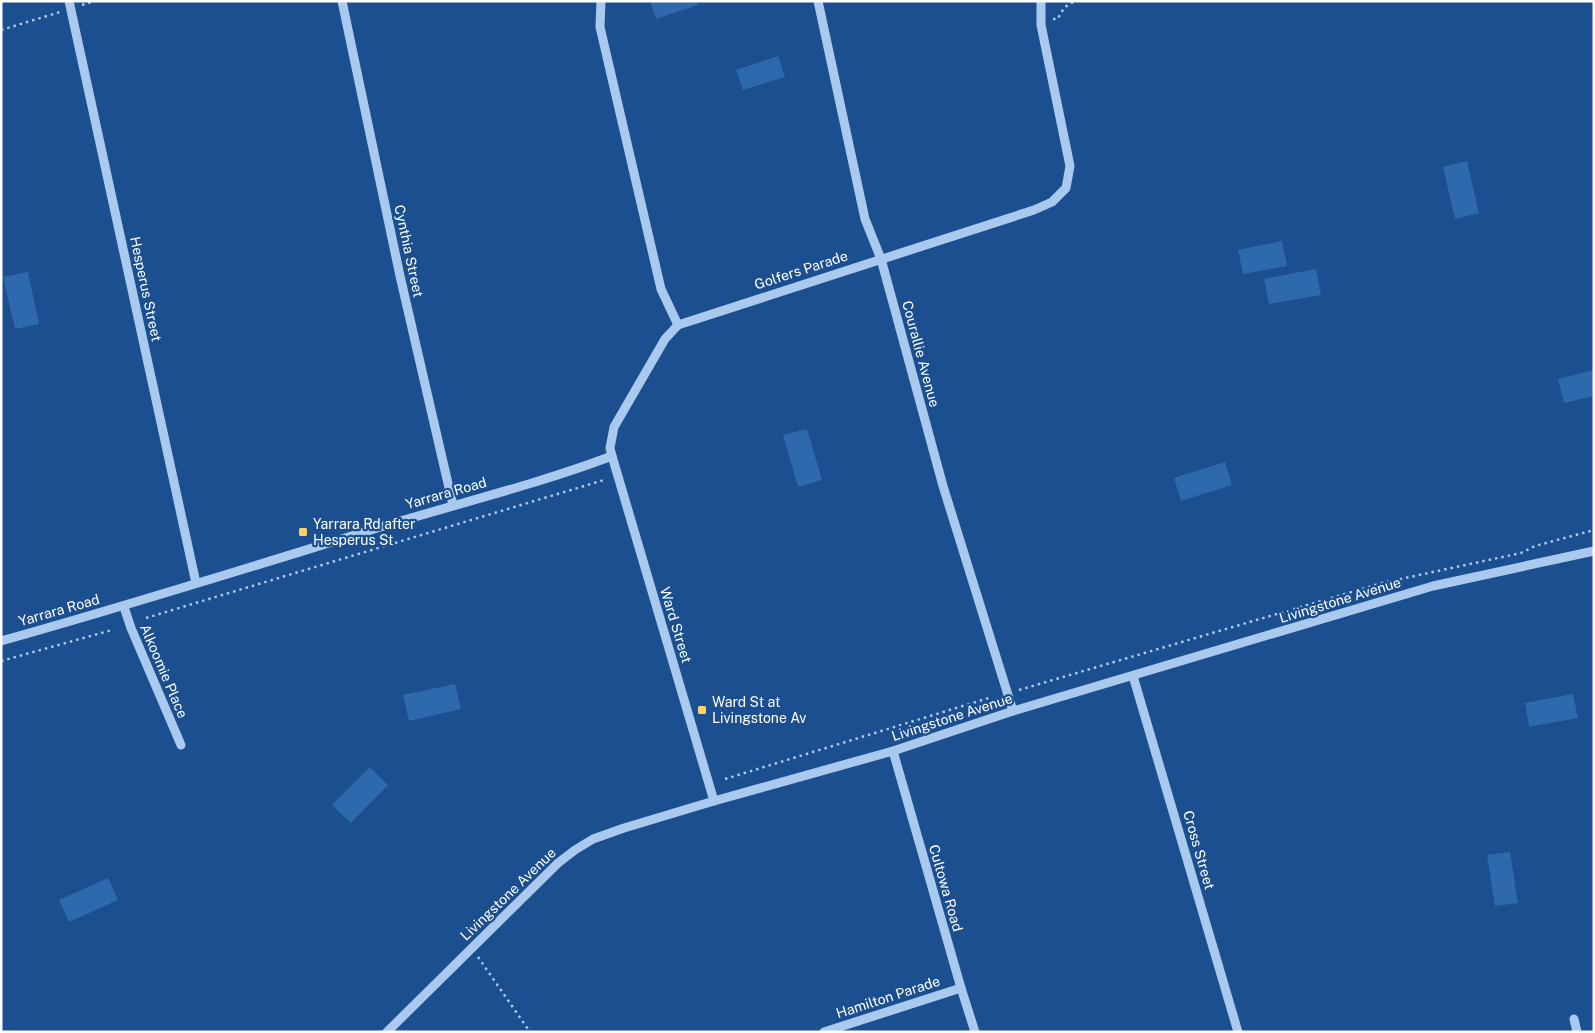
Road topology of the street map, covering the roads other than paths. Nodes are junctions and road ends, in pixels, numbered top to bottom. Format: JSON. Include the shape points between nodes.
{"nodes":[{"id":1,"x":342,"y":1,"type":"edge"},
{"id":2,"x":601,"y":1,"type":"edge"},
{"id":3,"x":818,"y":1,"type":"edge"},
{"id":4,"x":1041,"y":1,"type":"edge"},
{"id":5,"x":70,"y":5,"type":"edge"},
{"id":6,"x":881,"y":259,"type":"junction"},
{"id":7,"x":678,"y":326,"type":"junction"},
{"id":8,"x":612,"y":456,"type":"junction"},
{"id":9,"x":453,"y":505,"type":"junction"},
{"id":10,"x":1594,"y":551,"type":"edge"},
{"id":11,"x":196,"y":583,"type":"junction"},
{"id":12,"x":124,"y":606,"type":"junction"},
{"id":13,"x":1,"y":641,"type":"edge"},
{"id":14,"x":1133,"y":676,"type":"junction"},
{"id":15,"x":1013,"y":711,"type":"junction"},
{"id":16,"x":181,"y":745,"type":"dead end"},
{"id":17,"x":893,"y":752,"type":"junction"},
{"id":18,"x":714,"y":801,"type":"junction"},
{"id":19,"x":961,"y":988,"type":"junction"},
{"id":20,"x":1574,"y":1019,"type":"dead end"},
{"id":21,"x":387,"y":1032,"type":"edge"},
{"id":22,"x":824,"y":1032,"type":"edge"},
{"id":23,"x":975,"y":1032,"type":"edge"},
{"id":24,"x":1238,"y":1032,"type":"edge"},
{"id":25,"x":1577,"y":1032,"type":"edge"}],
"edges":[{"from":1,"to":9,"type":"street","name":"Cynthia Street","via":[[400,276]]},
{"from":2,"to":7,"type":"street","via":[[600,27],[661,289]]},
{"from":3,"to":6,"type":"street","name":"Courallie Avenue","via":[[865,219]]},
{"from":4,"to":6,"type":"street","name":"Golfers Parade","via":[[1041,25],[1070,166],[1066,188],[1052,202],[1034,210]]},
{"from":5,"to":11,"type":"street","name":"Hesperus Street"},
{"from":6,"to":7,"type":"street","name":"Golfers Parade"},
{"from":6,"to":15,"type":"street","name":"Courallie Avenue","via":[[943,486]]},
{"from":7,"to":8,"type":"street","via":[[665,339],[614,427],[610,448]]},
{"from":8,"to":9,"type":"street","name":"Yarrara Road"},
{"from":8,"to":18,"type":"street","name":"Ward Street"},
{"from":9,"to":11,"type":"street","name":"Yarrara Road"},
{"from":10,"to":14,"type":"street","name":"Livingstone Avenue","via":[[1433,586]]},
{"from":11,"to":12,"type":"street","name":"Yarrara Road"},
{"from":12,"to":13,"type":"street","name":"Yarrara Road"},
{"from":12,"to":16,"type":"street","name":"Alkoomie Place"},
{"from":14,"to":15,"type":"street","name":"Livingstone Avenue"},
{"from":14,"to":24,"type":"street","name":"Cross Street"},
{"from":15,"to":17,"type":"street","name":"Livingstone Avenue"},
{"from":17,"to":18,"type":"street","name":"Livingstone Avenue"},
{"from":17,"to":19,"type":"street","name":"Cultowa Road"},
{"from":18,"to":21,"type":"street","name":"Livingstone Avenue","via":[[624,828],[574,850]]},
{"from":19,"to":22,"type":"street","name":"Hamilton Parade"},
{"from":19,"to":23,"type":"street","name":"Cultowa Road"},
{"from":20,"to":25,"type":"street"}]}
